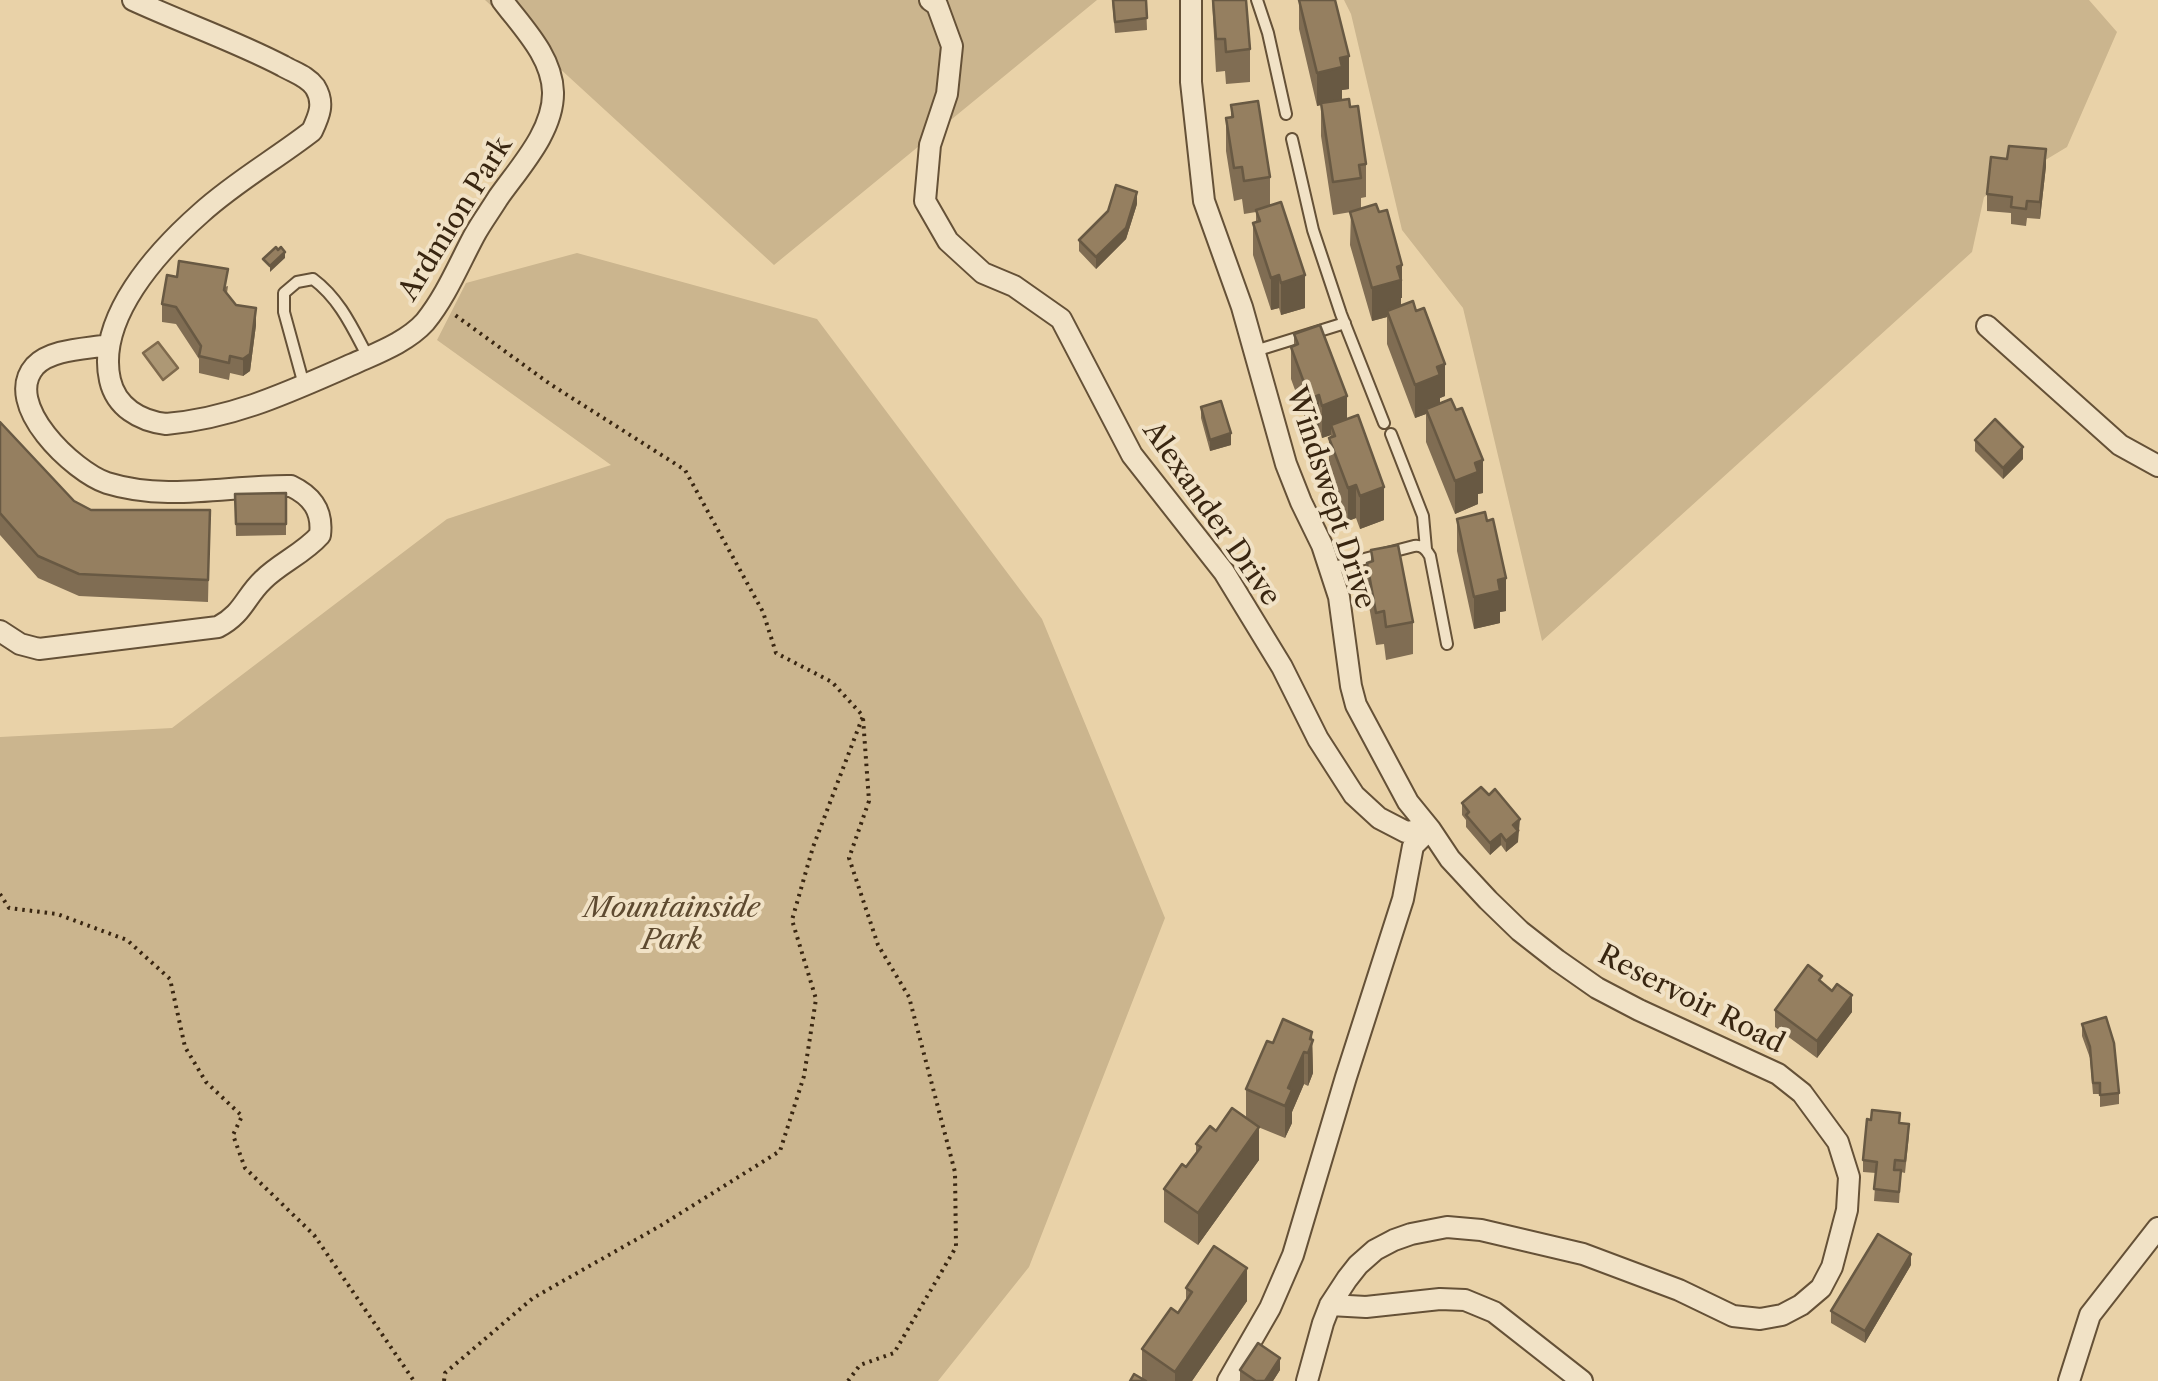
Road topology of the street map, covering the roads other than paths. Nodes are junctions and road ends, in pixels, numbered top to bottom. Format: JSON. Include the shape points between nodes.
{"nodes":[{"id":1,"x":134,"y":0,"type":"edge"},
{"id":2,"x":502,"y":0,"type":"edge"},
{"id":3,"x":930,"y":0,"type":"edge"},
{"id":4,"x":1191,"y":0,"type":"edge"},
{"id":5,"x":1257,"y":0,"type":"edge"},
{"id":6,"x":1286,"y":114,"type":"dead end"},
{"id":7,"x":1292,"y":139,"type":"dead end"},
{"id":8,"x":1344,"y":323,"type":"junction"},
{"id":9,"x":1988,"y":326,"type":"dead end"},
{"id":10,"x":108,"y":346,"type":"junction"},
{"id":11,"x":1256,"y":351,"type":"junction"},
{"id":12,"x":368,"y":357,"type":"junction"},
{"id":13,"x":304,"y":386,"type":"junction"},
{"id":14,"x":1384,"y":423,"type":"dead end"},
{"id":15,"x":1391,"y":434,"type":"dead end"},
{"id":16,"x":2158,"y":466,"type":"edge"},
{"id":17,"x":1426,"y":549,"type":"junction"},
{"id":18,"x":1330,"y":568,"type":"junction"},
{"id":19,"x":0,"y":631,"type":"edge"},
{"id":20,"x":1447,"y":644,"type":"dead end"},
{"id":21,"x":1430,"y":829,"type":"junction"},
{"id":22,"x":2158,"y":1228,"type":"edge"},
{"id":23,"x":1330,"y":1305,"type":"junction"},
{"id":24,"x":1228,"y":1381,"type":"edge"},
{"id":25,"x":1308,"y":1381,"type":"edge"},
{"id":26,"x":1582,"y":1381,"type":"edge"},
{"id":27,"x":2069,"y":1381,"type":"edge"}],
"edges":[{"from":1,"to":10,"type":"street","via":[[302,74],[318,93],[320,115],[312,131],[201,213],[162,253],[124,302]]},
{"from":2,"to":12,"type":"street","name":"Ardmion Park","via":[[551,76],[547,121],[476,232],[442,301],[420,326]]},
{"from":3,"to":21,"type":"street","name":"Alexander Drive","via":[[952,46],[925,201],[948,242],[984,273],[1062,320],[1132,455],[1224,572],[1354,795],[1406,832]]},
{"from":4,"to":11,"type":"street","name":"Windswept Drive","via":[[1191,82],[1204,201]]},
{"from":5,"to":6,"type":"lane"},
{"from":7,"to":8,"type":"lane"},
{"from":8,"to":11,"type":"lane"},
{"from":8,"to":14,"type":"lane"},
{"from":9,"to":16,"type":"street","via":[[2120,446]]},
{"from":10,"to":13,"type":"street","name":"Ardmion Park","via":[[117,397],[154,422],[240,410]]},
{"from":10,"to":19,"type":"street","via":[[50,356],[29,376],[38,426],[78,467],[105,482],[163,492],[292,486],[314,502],[320,535],[258,584],[245,606],[218,627],[39,650]]},
{"from":11,"to":18,"type":"street","name":"Windswept Drive","via":[[1286,464]]},
{"from":12,"to":13,"type":"street","name":"Ardmion Park"},
{"from":12,"to":13,"type":"lane","via":[[326,288],[313,280],[297,282],[284,293],[284,312]]},
{"from":15,"to":17,"type":"lane","via":[[1424,516]]},
{"from":17,"to":18,"type":"lane","via":[[1419,545]]},
{"from":17,"to":20,"type":"lane"},
{"from":18,"to":21,"type":"street","name":"Windswept Drive","via":[[1356,705],[1408,802]]},
{"from":21,"to":23,"type":"street","name":"Reservoir Road","via":[[1488,900],[1557,960],[1597,988],[1778,1074],[1802,1092],[1838,1142],[1850,1176],[1847,1210],[1821,1288],[1782,1315],[1733,1316],[1584,1254],[1447,1226],[1375,1250]]},
{"from":21,"to":24,"type":"street","via":[[1413,846],[1403,899],[1293,1255]]},
{"from":22,"to":27,"type":"street","via":[[2090,1315]]},
{"from":23,"to":25,"type":"street","name":"Reservoir Road"},
{"from":23,"to":26,"type":"street","via":[[1465,1300],[1494,1312]]}]}
